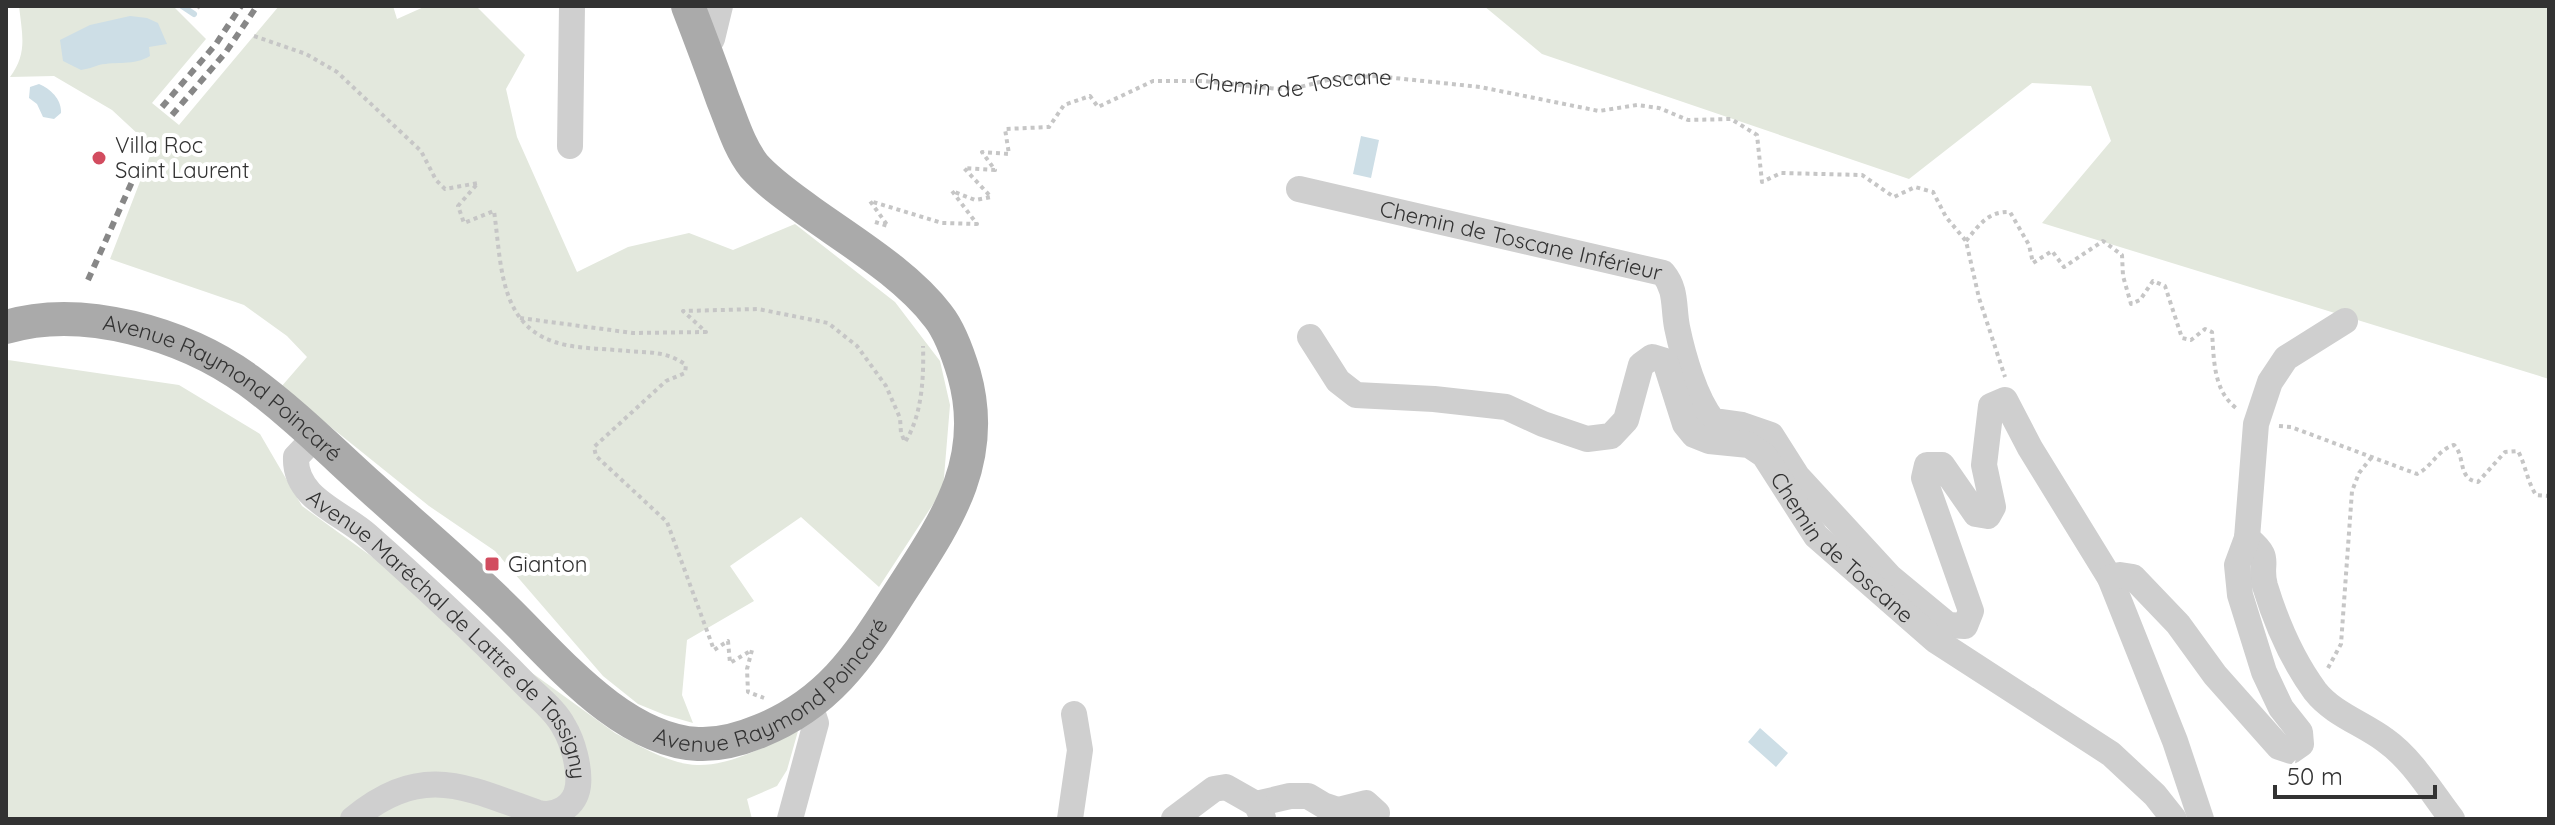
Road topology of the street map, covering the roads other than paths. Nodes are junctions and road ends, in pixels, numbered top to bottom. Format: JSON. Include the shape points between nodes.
{"nodes":[{"id":1,"x":572,"y":6,"type":"edge"},
{"id":2,"x":688,"y":6,"type":"edge"},
{"id":3,"x":720,"y":6,"type":"edge"},
{"id":4,"x":703,"y":47,"type":"junction"},
{"id":5,"x":570,"y":146,"type":"dead end"},
{"id":6,"x":1299,"y":189,"type":"dead end"},
{"id":7,"x":2345,"y":321,"type":"dead end"},
{"id":8,"x":6,"y":327,"type":"edge"},
{"id":9,"x":1310,"y":337,"type":"dead end"},
{"id":10,"x":315,"y":437,"type":"junction"},
{"id":11,"x":2247,"y":538,"type":"junction"},
{"id":12,"x":2110,"y":578,"type":"junction"},
{"id":13,"x":810,"y":705,"type":"junction"},
{"id":14,"x":1074,"y":714,"type":"dead end"},
{"id":15,"x":1260,"y":812,"type":"edge"},
{"id":16,"x":1377,"y":813,"type":"dead end"},
{"id":17,"x":353,"y":819,"type":"edge"},
{"id":18,"x":790,"y":819,"type":"edge"},
{"id":19,"x":1070,"y":819,"type":"edge"},
{"id":20,"x":1174,"y":819,"type":"edge"},
{"id":21,"x":2174,"y":819,"type":"edge"},
{"id":22,"x":2201,"y":819,"type":"edge"},
{"id":23,"x":2452,"y":819,"type":"edge"}],
"edges":[{"from":1,"to":5,"type":"street"},
{"from":2,"to":4,"type":"main road","name":"Avenue Raymond Poincaré"},
{"from":3,"to":4,"type":"street","via":[[712,39]]},
{"from":4,"to":13,"type":"main road","name":"Avenue Raymond Poincaré","via":[[752,163],[911,288],[941,320],[958,355],[969,401],[971,439],[964,476],[948,515],[866,646]]},
{"from":6,"to":12,"type":"street","name":"Chemin de Toscane Inférieur","via":[[1663,273],[1673,285],[1677,327],[1701,406],[1713,421],[1771,435],[1829,512],[1890,577],[1948,625],[1965,626],[1971,611],[1924,478],[1927,465],[1942,465],[1976,514],[1988,516],[1993,507],[1984,465],[1991,406],[2005,400]]},
{"from":7,"to":11,"type":"street","via":[[2286,358],[2270,382],[2251,456]]},
{"from":8,"to":10,"type":"main road","name":"Avenue Raymond Poincaré","via":[[39,320],[94,321],[160,336],[247,379]]},
{"from":9,"to":21,"type":"street","name":"Chemin de Toscane","via":[[1338,381],[1356,395],[1506,407],[1587,439],[1611,436],[1626,420],[1641,365],[1652,357],[1665,361],[1685,424],[1694,435],[1749,445],[1764,455],[1816,536],[1935,640],[2111,754]]},
{"from":10,"to":13,"type":"main road","name":"Avenue Raymond Poincaré","via":[[476,581],[584,687],[632,720],[672,739],[698,744],[754,734]]},
{"from":10,"to":17,"type":"street","name":"Avenue Maréchal de Lattre de Tassigny","via":[[296,457],[301,482],[313,497],[365,533],[556,716],[577,768],[576,792],[557,813],[547,815],[473,790],[427,783],[394,793]]},
{"from":11,"to":12,"type":"street","via":[[2237,565],[2240,595],[2264,672],[2300,732],[2301,744],[2291,751],[2279,747],[2133,577]]},
{"from":11,"to":23,"type":"street","via":[[2260,549],[2264,583],[2291,652],[2315,691],[2331,707],[2388,741]]},
{"from":12,"to":22,"type":"street"},
{"from":13,"to":18,"type":"street","via":[[816,723]]},
{"from":14,"to":19,"type":"street","via":[[1080,750]]},
{"from":15,"to":16,"type":"street","via":[[1290,796],[1308,796],[1338,810],[1366,803]]},
{"from":15,"to":20,"type":"street","via":[[1226,787],[1214,789]]}]}
